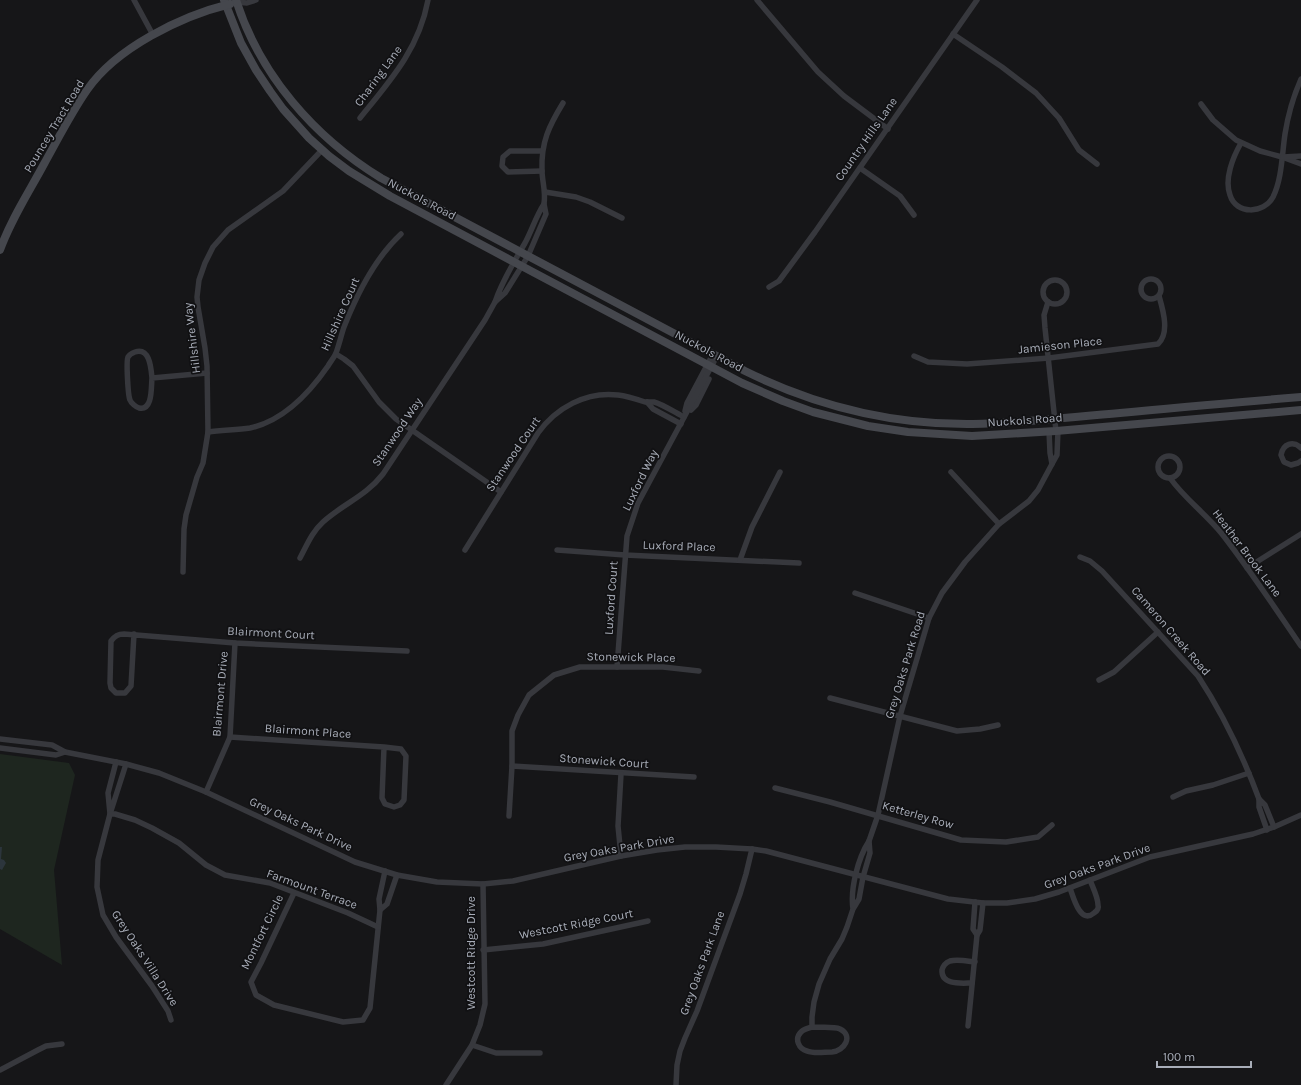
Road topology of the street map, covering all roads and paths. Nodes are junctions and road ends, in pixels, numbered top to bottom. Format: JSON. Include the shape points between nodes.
{"nodes":[{"id":1,"x":134,"y":0,"type":"edge"},
{"id":2,"x":256,"y":0,"type":"edge"},
{"id":3,"x":428,"y":0,"type":"edge"},
{"id":4,"x":757,"y":0,"type":"edge"},
{"id":5,"x":977,"y":0,"type":"edge"},
{"id":6,"x":237,"y":1,"type":"edge"},
{"id":7,"x":225,"y":2,"type":"edge"},
{"id":8,"x":953,"y":34,"type":"junction"},
{"id":9,"x":153,"y":35,"type":"junction"},
{"id":10,"x":1301,"y":79,"type":"edge"},
{"id":11,"x":563,"y":103,"type":"dead end"},
{"id":12,"x":1201,"y":104,"type":"dead end"},
{"id":13,"x":360,"y":118,"type":"dead end"},
{"id":14,"x":888,"y":129,"type":"junction"},
{"id":15,"x":1241,"y":142,"type":"junction"},
{"id":16,"x":322,"y":150,"type":"junction"},
{"id":17,"x":542,"y":152,"type":"junction"},
{"id":18,"x":1301,"y":156,"type":"edge"},
{"id":19,"x":1282,"y":157,"type":"junction"},
{"id":20,"x":1097,"y":164,"type":"dead end"},
{"id":21,"x":1301,"y":164,"type":"edge"},
{"id":22,"x":860,"y":168,"type":"junction"},
{"id":23,"x":542,"y":171,"type":"junction"},
{"id":24,"x":546,"y":192,"type":"junction"},
{"id":25,"x":914,"y":215,"type":"dead end"},
{"id":26,"x":622,"y":218,"type":"dead end"},
{"id":27,"x":401,"y":234,"type":"dead end"},
{"id":28,"x":0,"y":250,"type":"edge"},
{"id":29,"x":524,"y":254,"type":"junction"},
{"id":30,"x":518,"y":264,"type":"junction"},
{"id":31,"x":769,"y":287,"type":"dead end"},
{"id":32,"x":1159,"y":296,"type":"dead end"},
{"id":33,"x":1048,"y":302,"type":"junction"},
{"id":34,"x":336,"y":354,"type":"junction"},
{"id":35,"x":717,"y":356,"type":"junction"},
{"id":36,"x":914,"y":356,"type":"dead end"},
{"id":37,"x":1049,"y":358,"type":"junction"},
{"id":38,"x":712,"y":366,"type":"junction"},
{"id":39,"x":207,"y":373,"type":"junction"},
{"id":40,"x":152,"y":378,"type":"junction"},
{"id":41,"x":1301,"y":397,"type":"edge"},
{"id":42,"x":647,"y":402,"type":"junction"},
{"id":43,"x":1301,"y":410,"type":"edge"},
{"id":44,"x":684,"y":417,"type":"junction"},
{"id":45,"x":1056,"y":419,"type":"junction"},
{"id":46,"x":681,"y":424,"type":"junction"},
{"id":47,"x":412,"y":430,"type":"junction"},
{"id":48,"x":1054,"y":431,"type":"junction"},
{"id":49,"x":208,"y":432,"type":"junction"},
{"id":50,"x":1301,"y":448,"type":"edge"},
{"id":51,"x":1052,"y":464,"type":"junction"},
{"id":52,"x":1300,"y":464,"type":"edge"},
{"id":53,"x":780,"y":472,"type":"dead end"},
{"id":54,"x":951,"y":472,"type":"dead end"},
{"id":55,"x":1170,"y":478,"type":"dead end"},
{"id":56,"x":501,"y":492,"type":"junction"},
{"id":57,"x":999,"y":524,"type":"junction"},
{"id":58,"x":1301,"y":534,"type":"edge"},
{"id":59,"x":465,"y":550,"type":"dead end"},
{"id":60,"x":557,"y":550,"type":"dead end"},
{"id":61,"x":625,"y":555,"type":"junction"},
{"id":62,"x":1080,"y":557,"type":"dead end"},
{"id":63,"x":300,"y":558,"type":"dead end"},
{"id":64,"x":740,"y":560,"type":"junction"},
{"id":65,"x":800,"y":563,"type":"dead end"},
{"id":66,"x":1247,"y":568,"type":"junction"},
{"id":67,"x":183,"y":572,"type":"dead end"},
{"id":68,"x":855,"y":593,"type":"dead end"},
{"id":69,"x":929,"y":618,"type":"junction"},
{"id":70,"x":1158,"y":632,"type":"junction"},
{"id":71,"x":134,"y":634,"type":"junction"},
{"id":72,"x":235,"y":642,"type":"junction"},
{"id":73,"x":1301,"y":646,"type":"edge"},
{"id":74,"x":407,"y":651,"type":"dead end"},
{"id":75,"x":617,"y":667,"type":"junction"},
{"id":76,"x":698,"y":670,"type":"dead end"},
{"id":77,"x":1099,"y":680,"type":"dead end"},
{"id":78,"x":830,"y":698,"type":"dead end"},
{"id":79,"x":900,"y":716,"type":"junction"},
{"id":80,"x":998,"y":725,"type":"dead end"},
{"id":81,"x":230,"y":737,"type":"junction"},
{"id":82,"x":0,"y":739,"type":"edge"},
{"id":83,"x":384,"y":747,"type":"junction"},
{"id":84,"x":0,"y":748,"type":"edge"},
{"id":85,"x":65,"y":752,"type":"junction"},
{"id":86,"x":116,"y":762,"type":"junction"},
{"id":87,"x":126,"y":764,"type":"junction"},
{"id":88,"x":512,"y":766,"type":"junction"},
{"id":89,"x":1249,"y":773,"type":"junction"},
{"id":90,"x":621,"y":774,"type":"junction"},
{"id":91,"x":694,"y":777,"type":"dead end"},
{"id":92,"x":776,"y":788,"type":"dead end"},
{"id":93,"x":206,"y":792,"type":"junction"},
{"id":94,"x":1173,"y":797,"type":"dead end"},
{"id":95,"x":1259,"y":799,"type":"junction"},
{"id":96,"x":110,"y":814,"type":"junction"},
{"id":97,"x":878,"y":815,"type":"junction"},
{"id":98,"x":1301,"y":815,"type":"edge"},
{"id":99,"x":509,"y":816,"type":"dead end"},
{"id":100,"x":1052,"y":825,"type":"dead end"},
{"id":101,"x":1274,"y":827,"type":"junction"},
{"id":102,"x":1267,"y":830,"type":"junction"},
{"id":103,"x":869,"y":841,"type":"junction"},
{"id":104,"x":752,"y":849,"type":"junction"},
{"id":105,"x":621,"y":856,"type":"junction"},
{"id":106,"x":385,"y":871,"type":"junction"},
{"id":107,"x":396,"y":875,"type":"junction"},
{"id":108,"x":856,"y":875,"type":"junction"},
{"id":109,"x":863,"y":876,"type":"junction"},
{"id":110,"x":1090,"y":880,"type":"junction"},
{"id":111,"x":483,"y":884,"type":"junction"},
{"id":112,"x":1070,"y":888,"type":"junction"},
{"id":113,"x":294,"y":893,"type":"junction"},
{"id":114,"x":975,"y":902,"type":"junction"},
{"id":115,"x":982,"y":903,"type":"junction"},
{"id":116,"x":853,"y":909,"type":"junction"},
{"id":117,"x":380,"y":910,"type":"junction"},
{"id":118,"x":648,"y":921,"type":"dead end"},
{"id":119,"x":378,"y":927,"type":"junction"},
{"id":120,"x":977,"y":935,"type":"junction"},
{"id":121,"x":483,"y":950,"type":"junction"},
{"id":122,"x":975,"y":962,"type":"junction"},
{"id":123,"x":972,"y":983,"type":"junction"},
{"id":124,"x":171,"y":1020,"type":"dead end"},
{"id":125,"x":968,"y":1026,"type":"dead end"},
{"id":126,"x":812,"y":1027,"type":"junction"},
{"id":127,"x":62,"y":1044,"type":"dead end"},
{"id":128,"x":472,"y":1045,"type":"junction"},
{"id":129,"x":540,"y":1053,"type":"dead end"},
{"id":130,"x":0,"y":1070,"type":"edge"},
{"id":131,"x":446,"y":1085,"type":"edge"},
{"id":132,"x":676,"y":1085,"type":"edge"}],
"edges":[{"from":1,"to":9,"type":"street"},
{"from":2,"to":6,"type":"street","via":[[247,3]]},
{"from":3,"to":13,"type":"street","name":"Charing Lane","via":[[422,26],[408,55]]},
{"from":4,"to":14,"type":"street","via":[[818,72],[844,96]]},
{"from":5,"to":8,"type":"street","name":"Country Hills Lane"},
{"from":6,"to":7,"type":"main road","name":"Pouncey Tract Road"},
{"from":6,"to":29,"type":"main road","name":"Nuckols Road","via":[[257,49],[274,78],[300,111],[332,142],[381,178]]},
{"from":7,"to":9,"type":"main road","name":"Pouncey Tract Road"},
{"from":7,"to":16,"type":"main road","name":"Nuckols Road","via":[[247,56],[297,125]]},
{"from":8,"to":14,"type":"street","name":"Country Hills Lane"},
{"from":8,"to":20,"type":"street","via":[[1036,93],[1059,118],[1079,150]]},
{"from":9,"to":28,"type":"main road","name":"Pouncey Tract Road","via":[[119,57],[87,90],[20,207]]},
{"from":10,"to":19,"type":"street","via":[[1291,103]]},
{"from":11,"to":17,"type":"street","via":[[549,127]]},
{"from":12,"to":15,"type":"street","via":[[1222,129]]},
{"from":14,"to":22,"type":"street","name":"Country Hills Lane"},
{"from":15,"to":19,"type":"street"},
{"from":15,"to":19,"type":"street","via":[[1232,160],[1228,187],[1231,198],[1237,206],[1244,209],[1263,208],[1273,197]]},
{"from":16,"to":30,"type":"main road","name":"Nuckols Road","via":[[367,183]]},
{"from":16,"to":39,"type":"street","name":"Hillshire Way","via":[[283,191],[228,230],[205,263],[199,280],[198,302],[206,348]]},
{"from":17,"to":23,"type":"street"},
{"from":17,"to":23,"type":"street","via":[[510,151],[503,157],[502,166],[508,172]]},
{"from":18,"to":19,"type":"street"},
{"from":19,"to":21,"type":"street"},
{"from":22,"to":25,"type":"street","via":[[900,196]]},
{"from":22,"to":31,"type":"street","name":"Country Hills Lane","via":[[787,272]]},
{"from":23,"to":24,"type":"street"},
{"from":24,"to":26,"type":"street","via":[[576,197]]},
{"from":24,"to":29,"type":"street","name":"Stanwood Way","via":[[546,214]]},
{"from":27,"to":34,"type":"street","name":"Hillshire Court","via":[[380,258],[360,292]]},
{"from":29,"to":30,"type":"street","name":"Stanwood Way"},
{"from":29,"to":35,"type":"main road","name":"Nuckols Road"},
{"from":30,"to":38,"type":"main road","name":"Nuckols Road"},
{"from":30,"to":47,"type":"street","name":"Stanwood Way","via":[[499,290],[485,320]]},
{"from":32,"to":37,"type":"street","name":"Jamieson Place","via":[[1164,332],[1158,344]]},
{"from":33,"to":33,"type":"street","via":[[1043,292],[1046,285],[1056,280],[1063,284],[1067,291],[1063,302]]},
{"from":33,"to":37,"type":"street","via":[[1044,315]]},
{"from":34,"to":47,"type":"street","via":[[353,366],[388,412]]},
{"from":34,"to":49,"type":"street","name":"Hillshire Court","via":[[308,391],[280,415],[251,427]]},
{"from":35,"to":38,"type":"street","name":"Luxford Way"},
{"from":35,"to":45,"type":"main road","name":"Nuckols Road","via":[[756,377],[794,393],[836,407],[873,415],[973,424]]},
{"from":36,"to":37,"type":"street","name":"Jamieson Place","via":[[928,362],[967,364]]},
{"from":37,"to":45,"type":"street"},
{"from":38,"to":44,"type":"street","name":"Luxford Way","via":[[687,403]]},
{"from":38,"to":48,"type":"main road","name":"Nuckols Road","via":[[782,401],[868,426],[908,432],[972,436]]},
{"from":39,"to":40,"type":"street"},
{"from":39,"to":49,"type":"street","name":"Hillshire Way"},
{"from":40,"to":40,"type":"street","via":[[149,403],[146,407],[137,407],[130,401],[127,358],[137,351],[143,353],[148,357]]},
{"from":41,"to":45,"type":"main road","name":"Nuckols Road"},
{"from":42,"to":44,"type":"street","name":"Stanwood Court","via":[[655,402]]},
{"from":42,"to":46,"type":"street","name":"Stanwood Court","via":[[653,409]]},
{"from":42,"to":56,"type":"street","name":"Stanwood Court","via":[[606,395],[570,404],[542,427]]},
{"from":43,"to":48,"type":"main road","name":"Nuckols Road"},
{"from":44,"to":46,"type":"street","name":"Luxford Way"},
{"from":45,"to":48,"type":"street"},
{"from":46,"to":61,"type":"street","name":"Luxford Way","via":[[638,503],[627,536]]},
{"from":47,"to":56,"type":"street"},
{"from":47,"to":63,"type":"street","name":"Stanwood Way","via":[[377,482],[324,522],[311,537]]},
{"from":48,"to":51,"type":"street","via":[[1050,453]]},
{"from":48,"to":51,"type":"street","name":"Grey Oaks Park Road","via":[[1057,455]]},
{"from":49,"to":67,"type":"street","name":"Hillshire Way","via":[[203,462],[186,515]]},
{"from":50,"to":52,"type":"street","via":[[1296,444],[1289,444],[1282,451],[1282,458],[1287,464]]},
{"from":51,"to":57,"type":"street","name":"Grey Oaks Park Road","via":[[1029,501]]},
{"from":53,"to":64,"type":"street","via":[[752,527]]},
{"from":54,"to":57,"type":"street"},
{"from":55,"to":66,"type":"street","name":"Heather Brook Lane","via":[[1222,533]]},
{"from":56,"to":59,"type":"street","name":"Stanwood Court"},
{"from":57,"to":69,"type":"street","name":"Grey Oaks Park Road","via":[[965,562],[942,593]]},
{"from":58,"to":66,"type":"street"},
{"from":60,"to":61,"type":"street","name":"Luxford Place"},
{"from":61,"to":64,"type":"street","name":"Luxford Place"},
{"from":61,"to":75,"type":"street","name":"Luxford Court"},
{"from":62,"to":70,"type":"street","name":"Cameron Creek Road","via":[[1102,570]]},
{"from":64,"to":65,"type":"street","name":"Luxford Place"},
{"from":66,"to":73,"type":"street","name":"Heather Brook Lane"},
{"from":68,"to":69,"type":"street"},
{"from":69,"to":79,"type":"street","name":"Grey Oaks Park Road"},
{"from":70,"to":77,"type":"street","via":[[1114,672]]},
{"from":70,"to":89,"type":"street","name":"Cameron Creek Road","via":[[1198,676]]},
{"from":71,"to":71,"type":"street","name":"Blairmont Court","via":[[118,634],[111,641],[110,683],[116,693],[125,693],[131,686]]},
{"from":71,"to":72,"type":"street","name":"Blairmont Court"},
{"from":72,"to":74,"type":"street","name":"Blairmont Court"},
{"from":72,"to":81,"type":"street","name":"Blairmont Drive"},
{"from":75,"to":76,"type":"street","name":"Stonewick Place"},
{"from":75,"to":88,"type":"street","name":"Stonewick Place","via":[[580,667],[554,675],[529,695],[512,731]]},
{"from":78,"to":79,"type":"street"},
{"from":79,"to":80,"type":"street","via":[[957,731]]},
{"from":79,"to":97,"type":"street","name":"Grey Oaks Park Road"},
{"from":81,"to":83,"type":"street","name":"Blairmont Place"},
{"from":81,"to":93,"type":"street","name":"Blairmont Drive"},
{"from":82,"to":85,"type":"street","name":"Grey Oaks Park Drive","via":[[52,745]]},
{"from":83,"to":83,"type":"street","name":"Blairmont Place","via":[[382,798],[385,804],[394,807],[404,800],[406,756],[400,749]]},
{"from":84,"to":85,"type":"street","name":"Grey Oaks Park Drive","via":[[56,755]]},
{"from":85,"to":86,"type":"street","name":"Grey Oaks Park Drive"},
{"from":86,"to":87,"type":"street","name":"Grey Oaks Park Drive"},
{"from":86,"to":96,"type":"street","name":"Grey Oaks Villa Drive","via":[[108,793]]},
{"from":87,"to":93,"type":"street","name":"Grey Oaks Park Drive"},
{"from":87,"to":96,"type":"street","name":"Grey Oaks Villa Drive"},
{"from":88,"to":90,"type":"street","name":"Stonewick Court"},
{"from":88,"to":99,"type":"street","name":"Stonewick Place"},
{"from":89,"to":94,"type":"street"},
{"from":89,"to":95,"type":"street","name":"Cameron Creek Road"},
{"from":90,"to":91,"type":"street","name":"Stonewick Court"},
{"from":90,"to":105,"type":"street","via":[[618,826]]},
{"from":92,"to":97,"type":"street","name":"Ketterley Row"},
{"from":93,"to":106,"type":"street","name":"Grey Oaks Park Drive","via":[[355,862]]},
{"from":95,"to":101,"type":"street","name":"Cameron Creek Road","via":[[1265,805]]},
{"from":95,"to":102,"type":"street","name":"Cameron Creek Road","via":[[1258,807]]},
{"from":96,"to":113,"type":"street","name":"Farmount Terrace","via":[[135,820],[152,828],[179,843],[206,866],[225,875],[270,882]]},
{"from":96,"to":124,"type":"street","name":"Grey Oaks Villa Drive","via":[[98,860],[97,887],[103,915],[152,986]]},
{"from":97,"to":100,"type":"street","name":"Ketterley Row","via":[[961,840],[1006,842],[1038,836]]},
{"from":97,"to":103,"type":"street","name":"Grey Oaks Park Road"},
{"from":98,"to":101,"type":"street","name":"Grey Oaks Park Drive"},
{"from":101,"to":102,"type":"street","name":"Grey Oaks Park Drive"},
{"from":102,"to":110,"type":"street","name":"Grey Oaks Park Drive","via":[[1150,858]]},
{"from":103,"to":108,"type":"street","name":"Grey Oaks Park Road"},
{"from":103,"to":109,"type":"street","name":"Grey Oaks Park Road","via":[[870,853]]},
{"from":104,"to":105,"type":"street","name":"Grey Oaks Park Drive","via":[[686,847]]},
{"from":104,"to":108,"type":"street","name":"Grey Oaks Park Drive"},
{"from":104,"to":132,"type":"street","name":"Grey Oaks Park Lane","via":[[740,894],[680,1051]]},
{"from":105,"to":111,"type":"street","name":"Grey Oaks Park Drive","via":[[513,881]]},
{"from":106,"to":107,"type":"street","name":"Grey Oaks Park Drive"},
{"from":106,"to":117,"type":"street","name":"Montfort Circle","via":[[379,899]]},
{"from":107,"to":111,"type":"street","name":"Grey Oaks Park Drive","via":[[437,882]]},
{"from":107,"to":117,"type":"street","name":"Montfort Circle","via":[[387,904]]},
{"from":108,"to":109,"type":"street","name":"Grey Oaks Park Drive"},
{"from":108,"to":116,"type":"street","name":"Grey Oaks Park Road","via":[[851,898]]},
{"from":109,"to":114,"type":"street","name":"Grey Oaks Park Drive","via":[[948,899]]},
{"from":109,"to":116,"type":"street","name":"Grey Oaks Park Road","via":[[859,899]]},
{"from":110,"to":112,"type":"street","name":"Grey Oaks Park Drive"},
{"from":110,"to":112,"type":"street","via":[[1098,904],[1092,915],[1087,916],[1079,911]]},
{"from":111,"to":121,"type":"street","name":"Westcott Ridge Drive"},
{"from":112,"to":115,"type":"street","name":"Grey Oaks Park Drive","via":[[1007,903]]},
{"from":113,"to":119,"type":"street","name":"Farmount Terrace"},
{"from":113,"to":119,"type":"street","name":"Montfort Circle","via":[[262,963],[250,982],[256,995],[274,1005],[343,1022],[363,1020],[370,1008]]},
{"from":114,"to":115,"type":"street","name":"Grey Oaks Park Drive"},
{"from":114,"to":120,"type":"street","via":[[973,929]]},
{"from":115,"to":120,"type":"street","via":[[980,930]]},
{"from":116,"to":126,"type":"street","name":"Grey Oaks Park Road","via":[[819,984],[814,1002]]},
{"from":117,"to":119,"type":"street","name":"Montfort Circle"},
{"from":118,"to":121,"type":"street","name":"Westcott Ridge Court","via":[[543,944]]},
{"from":120,"to":122,"type":"street"},
{"from":121,"to":128,"type":"street","name":"Westcott Ridge Drive","via":[[484,1004],[480,1025]]},
{"from":122,"to":123,"type":"street"},
{"from":122,"to":123,"type":"street","via":[[951,960],[942,968],[944,978],[948,981]]},
{"from":123,"to":125,"type":"street"},
{"from":126,"to":126,"type":"street","via":[[801,1032],[798,1037],[800,1048],[805,1051],[836,1052],[845,1046],[846,1036],[840,1029]]},
{"from":127,"to":130,"type":"street","via":[[46,1046]]},
{"from":128,"to":129,"type":"street","via":[[496,1053]]},
{"from":128,"to":131,"type":"street","name":"Westcott Ridge Drive"}]}
